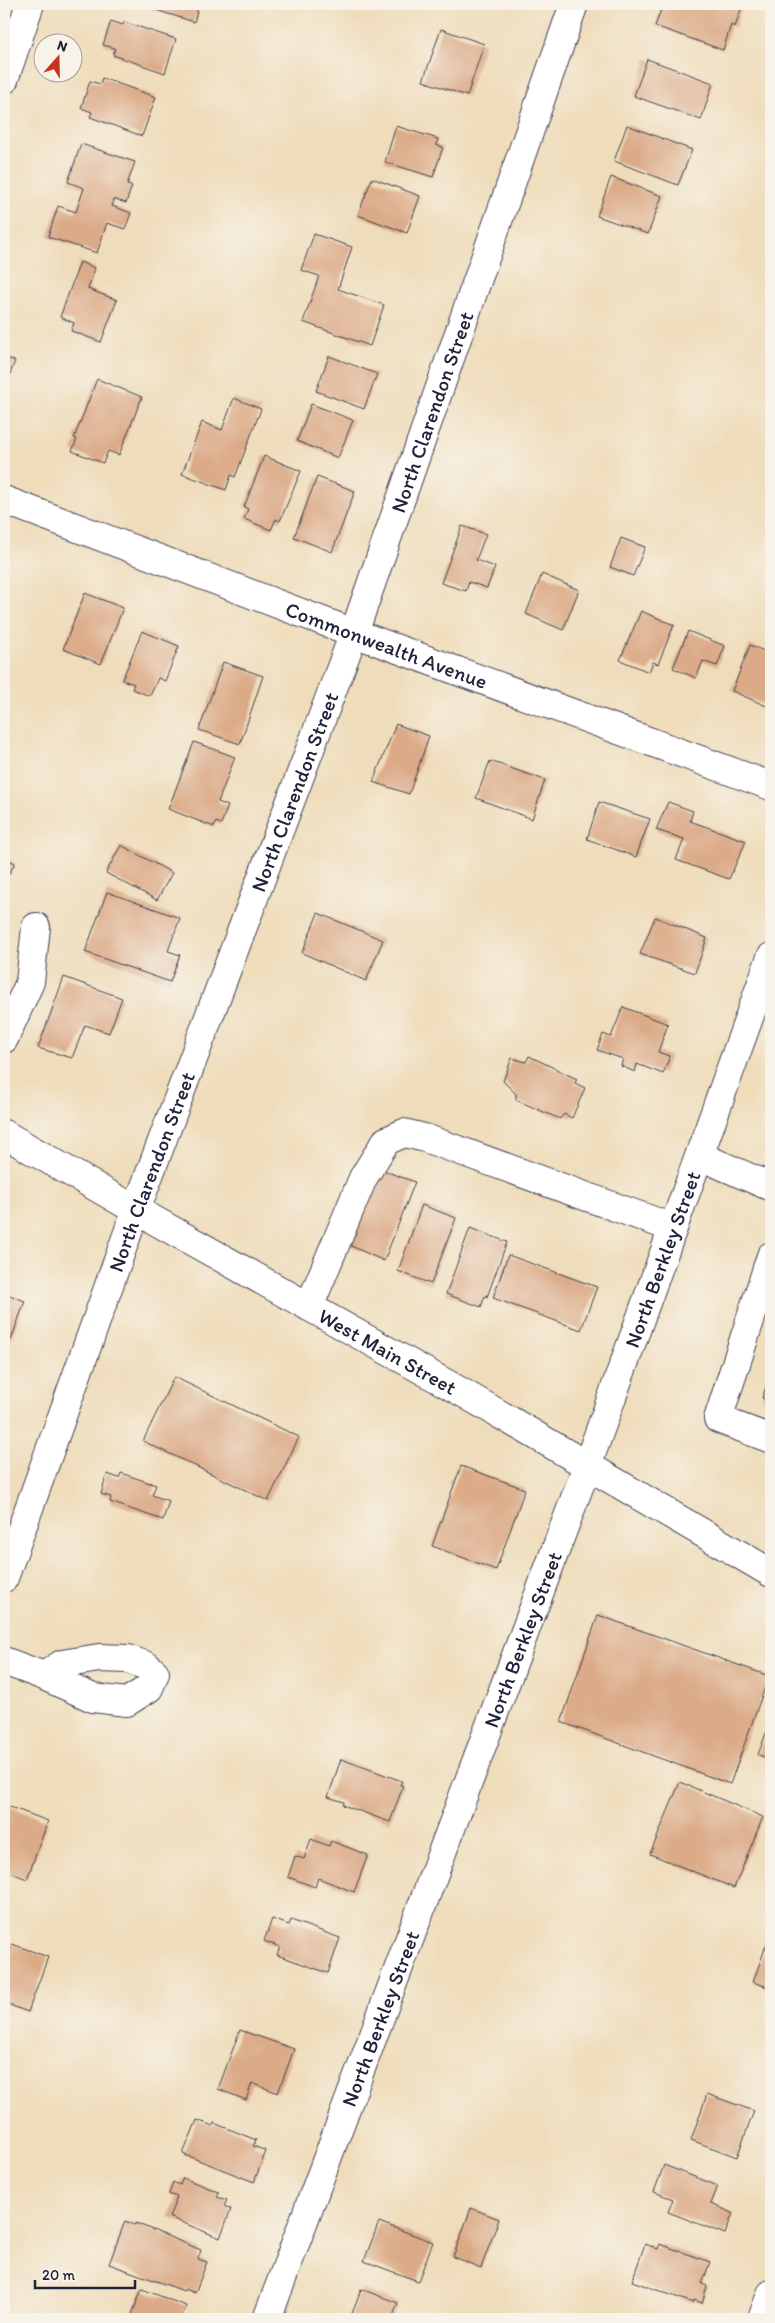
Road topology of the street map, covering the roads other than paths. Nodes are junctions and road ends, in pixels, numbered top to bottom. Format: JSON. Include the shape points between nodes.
{"nodes":[{"id":1,"x":30,"y":4,"type":"edge"},
{"id":2,"x":574,"y":4,"type":"edge"},
{"id":3,"x":4,"y":80,"type":"edge"},
{"id":4,"x":4,"y":500,"type":"edge"},
{"id":5,"x":354,"y":633,"type":"junction"},
{"id":6,"x":771,"y":786,"type":"edge"},
{"id":7,"x":36,"y":927,"type":"dead end"},
{"id":8,"x":771,"y":957,"type":"edge"},
{"id":9,"x":4,"y":1039,"type":"edge"},
{"id":10,"x":4,"y":1134,"type":"edge"},
{"id":11,"x":700,"y":1156,"type":"junction"},
{"id":12,"x":771,"y":1187,"type":"edge"},
{"id":13,"x":136,"y":1210,"type":"junction"},
{"id":14,"x":673,"y":1228,"type":"junction"},
{"id":15,"x":771,"y":1256,"type":"edge"},
{"id":16,"x":309,"y":1307,"type":"junction"},
{"id":17,"x":771,"y":1440,"type":"edge"},
{"id":18,"x":588,"y":1466,"type":"junction"},
{"id":19,"x":771,"y":1573,"type":"edge"},
{"id":20,"x":4,"y":1578,"type":"edge"},
{"id":21,"x":4,"y":1661,"type":"edge"},
{"id":22,"x":44,"y":1676,"type":"dead end"},
{"id":23,"x":771,"y":2294,"type":"edge"},
{"id":24,"x":267,"y":2319,"type":"edge"},
{"id":25,"x":762,"y":2319,"type":"edge"}],
"edges":[{"from":1,"to":3,"type":"street"},
{"from":2,"to":5,"type":"street","name":"North Clarendon Street"},
{"from":4,"to":5,"type":"street","name":"Commonwealth Avenue"},
{"from":5,"to":6,"type":"street","name":"Commonwealth Avenue"},
{"from":5,"to":13,"type":"street","name":"North Clarendon Street"},
{"from":7,"to":9,"type":"street","via":[[30,982]]},
{"from":8,"to":11,"type":"street","name":"North Berkley Street"},
{"from":10,"to":13,"type":"street","name":"West Main Street"},
{"from":11,"to":12,"type":"street"},
{"from":11,"to":14,"type":"street","name":"North Berkley Street"},
{"from":13,"to":16,"type":"street","name":"West Main Street"},
{"from":13,"to":20,"type":"street","name":"North Clarendon Street"},
{"from":14,"to":16,"type":"street","via":[[404,1133],[386,1141],[364,1178]]},
{"from":14,"to":18,"type":"street","name":"North Berkley Street"},
{"from":15,"to":17,"type":"street","via":[[718,1419]]},
{"from":16,"to":18,"type":"street","name":"West Main Street"},
{"from":18,"to":19,"type":"street","name":"West Main Street"},
{"from":18,"to":24,"type":"street","name":"North Berkley Street"},
{"from":21,"to":22,"type":"street"},
{"from":23,"to":25,"type":"street"}]}
